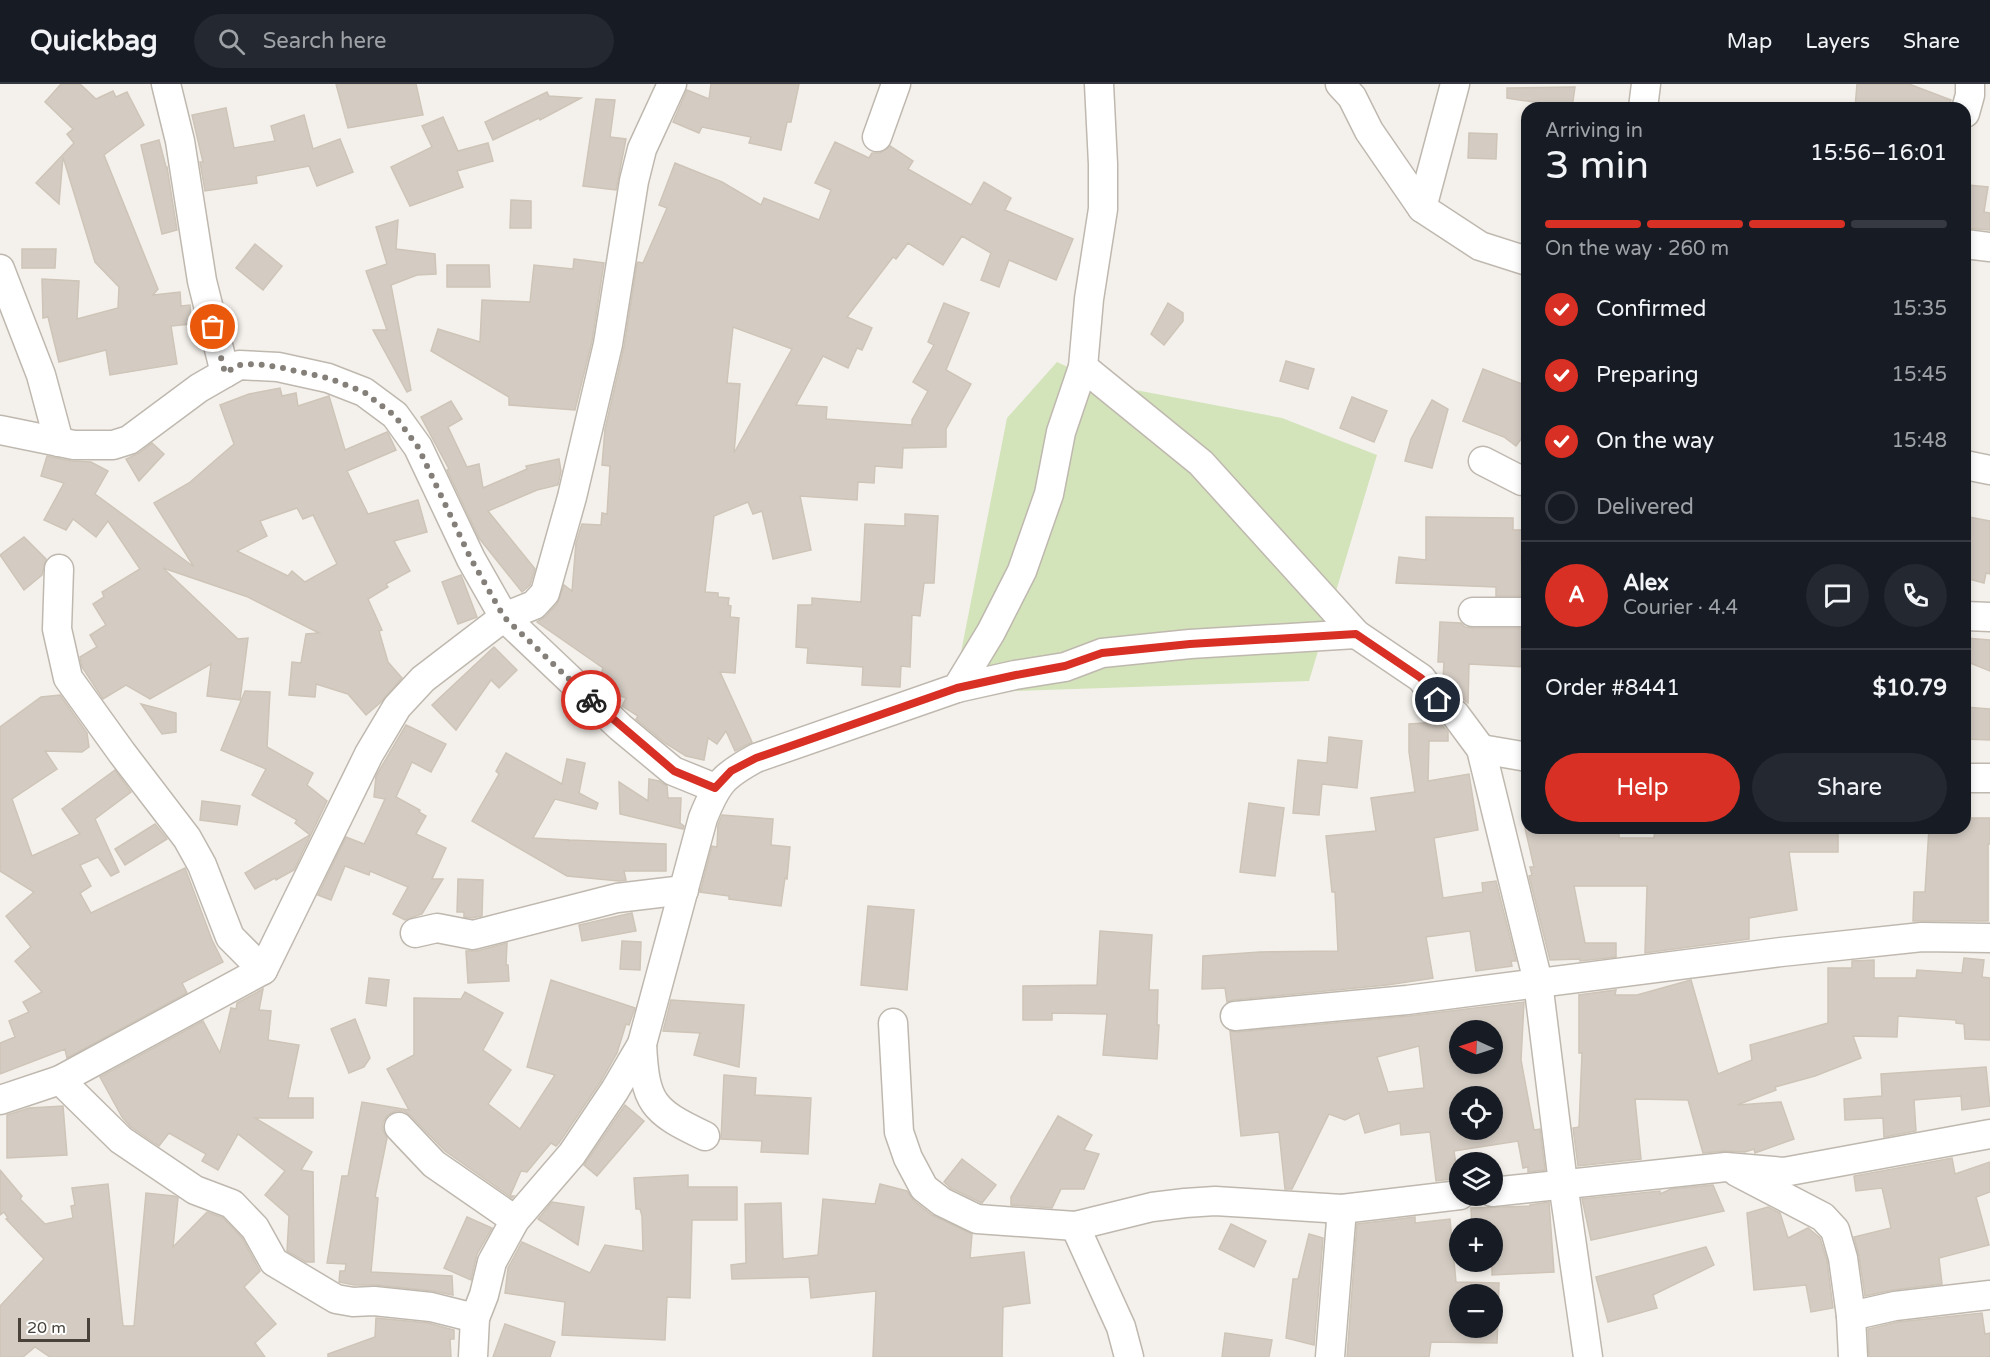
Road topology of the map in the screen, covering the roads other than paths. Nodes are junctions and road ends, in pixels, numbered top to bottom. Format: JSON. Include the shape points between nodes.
{"nodes":[{"id":1,"x":166,"y":84,"type":"edge"},
{"id":2,"x":672,"y":84,"type":"edge"},
{"id":3,"x":896,"y":84,"type":"edge"},
{"id":4,"x":1099,"y":84,"type":"edge"},
{"id":5,"x":1340,"y":84,"type":"edge"},
{"id":6,"x":1455,"y":84,"type":"edge"},
{"id":7,"x":1646,"y":84,"type":"edge"},
{"id":8,"x":1970,"y":84,"type":"edge"},
{"id":9,"x":1644,"y":102,"type":"edge"},
{"id":10,"x":1968,"y":102,"type":"edge"},
{"id":11,"x":877,"y":137,"type":"dead end"},
{"id":12,"x":1422,"y":208,"type":"junction"},
{"id":13,"x":1971,"y":245,"type":"edge"},
{"id":14,"x":1990,"y":247,"type":"edge"},
{"id":15,"x":1521,"y":259,"type":"edge"},
{"id":16,"x":0,"y":269,"type":"edge"},
{"id":17,"x":1083,"y":367,"type":"junction"},
{"id":18,"x":225,"y":373,"type":"junction"},
{"id":19,"x":0,"y":430,"type":"edge"},
{"id":20,"x":59,"y":442,"type":"junction"},
{"id":21,"x":1483,"y":461,"type":"dead end"},
{"id":22,"x":1971,"y":466,"type":"edge"},
{"id":23,"x":1990,"y":470,"type":"edge"},
{"id":24,"x":1521,"y":478,"type":"edge"},
{"id":25,"x":59,"y":569,"type":"dead end"},
{"id":26,"x":1473,"y":612,"type":"dead end"},
{"id":27,"x":1521,"y":612,"type":"edge"},
{"id":28,"x":1971,"y":616,"type":"edge"},
{"id":29,"x":504,"y":617,"type":"junction"},
{"id":30,"x":1990,"y":617,"type":"edge"},
{"id":31,"x":1356,"y":634,"type":"junction"},
{"id":32,"x":957,"y":688,"type":"junction"},
{"id":33,"x":1481,"y":749,"type":"junction"},
{"id":34,"x":1521,"y":756,"type":"edge"},
{"id":35,"x":1971,"y":778,"type":"edge"},
{"id":36,"x":1990,"y":778,"type":"edge"},
{"id":37,"x":715,"y":788,"type":"junction"},
{"id":38,"x":684,"y":890,"type":"junction"},
{"id":39,"x":416,"y":933,"type":"dead end"},
{"id":40,"x":1990,"y":938,"type":"edge"},
{"id":41,"x":263,"y":970,"type":"junction"},
{"id":42,"x":1538,"y":981,"type":"junction"},
{"id":43,"x":1235,"y":1016,"type":"dead end"},
{"id":44,"x":893,"y":1023,"type":"dead end"},
{"id":45,"x":642,"y":1044,"type":"junction"},
{"id":46,"x":60,"y":1080,"type":"junction"},
{"id":47,"x":0,"y":1100,"type":"edge"},
{"id":48,"x":399,"y":1127,"type":"dead end"},
{"id":49,"x":1990,"y":1134,"type":"edge"},
{"id":50,"x":705,"y":1136,"type":"dead end"},
{"id":51,"x":1726,"y":1167,"type":"junction"},
{"id":52,"x":1563,"y":1183,"type":"junction"},
{"id":53,"x":1503,"y":1191,"type":"edge"},
{"id":54,"x":1449,"y":1197,"type":"edge"},
{"id":55,"x":1342,"y":1209,"type":"junction"},
{"id":56,"x":515,"y":1220,"type":"junction"},
{"id":57,"x":1075,"y":1226,"type":"junction"},
{"id":58,"x":1990,"y":1295,"type":"edge"},
{"id":59,"x":1851,"y":1316,"type":"junction"},
{"id":60,"x":475,"y":1318,"type":"junction"},
{"id":61,"x":473,"y":1357,"type":"edge"},
{"id":62,"x":1129,"y":1357,"type":"edge"},
{"id":63,"x":1330,"y":1357,"type":"edge"},
{"id":64,"x":1588,"y":1357,"type":"edge"},
{"id":65,"x":1853,"y":1357,"type":"edge"}],
"edges":[{"from":1,"to":18,"type":"street","via":[[180,141],[202,281]]},
{"from":2,"to":29,"type":"street","via":[[642,149],[634,181],[608,344],[545,593],[534,605]]},
{"from":3,"to":11,"type":"street"},
{"from":4,"to":17,"type":"street","via":[[1102,209]]},
{"from":5,"to":12,"type":"street"},
{"from":6,"to":12,"type":"street"},
{"from":7,"to":9,"type":"street"},
{"from":8,"to":10,"type":"street"},
{"from":12,"to":15,"type":"street","via":[[1480,246]]},
{"from":13,"to":14,"type":"street"},
{"from":16,"to":20,"type":"street","via":[[41,375]]},
{"from":17,"to":31,"type":"street","via":[[1201,463]]},
{"from":17,"to":32,"type":"street","via":[[1060,432],[1049,494],[1023,571]]},
{"from":18,"to":20,"type":"street","via":[[129,440],[90,446]]},
{"from":18,"to":29,"type":"street","via":[[239,365],[257,364],[328,378],[364,392],[395,416],[418,447],[471,559]]},
{"from":19,"to":20,"type":"street"},
{"from":21,"to":24,"type":"street"},
{"from":22,"to":23,"type":"street"},
{"from":25,"to":41,"type":"street","via":[[57,629],[68,678],[187,838],[202,865],[230,937]]},
{"from":26,"to":27,"type":"street"},
{"from":28,"to":30,"type":"street"},
{"from":29,"to":37,"type":"street","via":[[620,727],[674,771]]},
{"from":29,"to":41,"type":"street","via":[[423,679],[397,706],[369,754]]},
{"from":31,"to":32,"type":"street","via":[[1102,653],[1065,666]]},
{"from":31,"to":33,"type":"street","via":[[1421,678]]},
{"from":32,"to":37,"type":"street","via":[[756,758],[731,771]]},
{"from":33,"to":34,"type":"street"},
{"from":33,"to":42,"type":"street"},
{"from":35,"to":36,"type":"street"},
{"from":37,"to":38,"type":"street"},
{"from":38,"to":39,"type":"street","via":[[616,898],[473,935],[437,928]]},
{"from":38,"to":45,"type":"street"},
{"from":40,"to":42,"type":"street","via":[[1922,937]]},
{"from":41,"to":46,"type":"street"},
{"from":42,"to":43,"type":"street","via":[[1407,1000]]},
{"from":42,"to":52,"type":"street"},
{"from":44,"to":57,"type":"street","via":[[898,1132],[924,1188],[977,1219]]},
{"from":45,"to":50,"type":"street","via":[[650,1098],[673,1121]]},
{"from":45,"to":56,"type":"street","via":[[572,1154]]},
{"from":46,"to":47,"type":"street"},
{"from":46,"to":60,"type":"street","via":[[121,1140],[195,1190],[232,1204],[255,1228],[274,1262],[336,1299],[431,1307]]},
{"from":48,"to":56,"type":"street","via":[[434,1164]]},
{"from":49,"to":51,"type":"street","via":[[1784,1172]]},
{"from":51,"to":52,"type":"street"},
{"from":51,"to":59,"type":"street","via":[[1823,1217],[1835,1230]]},
{"from":52,"to":53,"type":"street"},
{"from":52,"to":64,"type":"street"},
{"from":54,"to":55,"type":"street"},
{"from":55,"to":57,"type":"street","via":[[1215,1201],[1152,1207]]},
{"from":55,"to":63,"type":"street"},
{"from":56,"to":60,"type":"street","via":[[492,1262]]},
{"from":57,"to":62,"type":"street","via":[[1121,1327]]},
{"from":58,"to":59,"type":"street","via":[[1895,1306]]},
{"from":59,"to":65,"type":"street"},
{"from":60,"to":61,"type":"street"}]}
